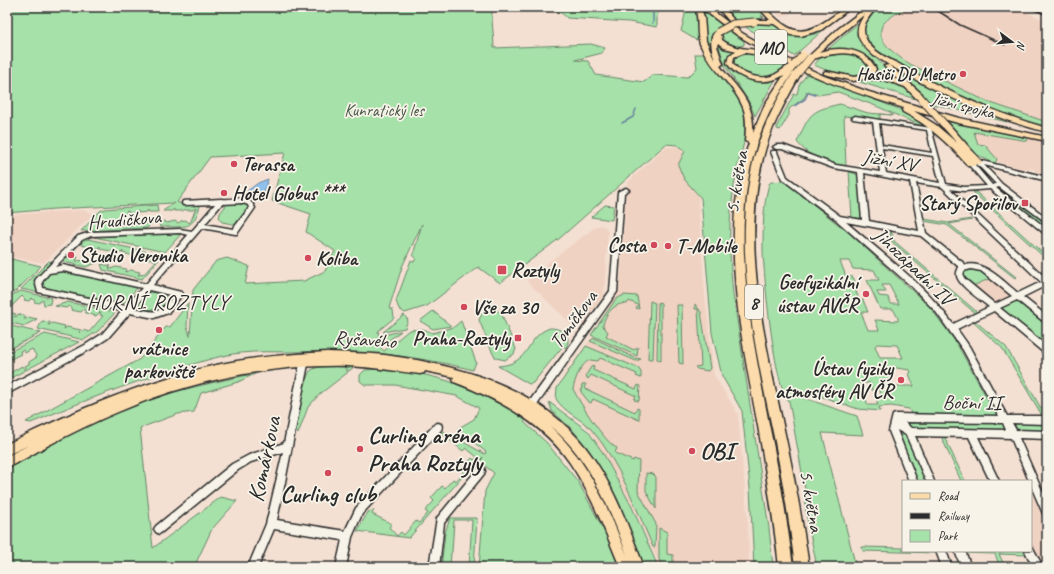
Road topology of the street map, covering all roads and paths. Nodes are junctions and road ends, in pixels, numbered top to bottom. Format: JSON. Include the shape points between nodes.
{"nodes":[{"id":1,"x":698,"y":7,"type":"edge"},
{"id":2,"x":704,"y":7,"type":"edge"},
{"id":3,"x":713,"y":7,"type":"edge"},
{"id":4,"x":720,"y":7,"type":"edge"},
{"id":5,"x":761,"y":7,"type":"edge"},
{"id":6,"x":849,"y":7,"type":"edge"},
{"id":7,"x":860,"y":7,"type":"edge"},
{"id":8,"x":870,"y":7,"type":"edge"},
{"id":9,"x":874,"y":7,"type":"edge"},
{"id":10,"x":767,"y":13,"type":"junction"},
{"id":11,"x":731,"y":20,"type":"junction"},
{"id":12,"x":754,"y":22,"type":"junction"},
{"id":13,"x":776,"y":22,"type":"junction"},
{"id":14,"x":718,"y":33,"type":"junction"},
{"id":15,"x":739,"y":33,"type":"junction"},
{"id":16,"x":733,"y":49,"type":"junction"},
{"id":17,"x":871,"y":50,"type":"junction"},
{"id":18,"x":750,"y":51,"type":"junction"},
{"id":19,"x":806,"y":57,"type":"junction"},
{"id":20,"x":815,"y":69,"type":"junction"},
{"id":21,"x":793,"y":70,"type":"junction"},
{"id":22,"x":727,"y":78,"type":"junction"},
{"id":23,"x":862,"y":78,"type":"junction"},
{"id":24,"x":875,"y":96,"type":"junction"},
{"id":25,"x":919,"y":96,"type":"junction"},
{"id":26,"x":855,"y":118,"type":"dead end"},
{"id":27,"x":876,"y":121,"type":"junction"},
{"id":28,"x":1047,"y":131,"type":"edge"},
{"id":29,"x":1047,"y":139,"type":"edge"},
{"id":30,"x":879,"y":146,"type":"junction"},
{"id":31,"x":775,"y":149,"type":"joint"},
{"id":32,"x":936,"y":155,"type":"junction"},
{"id":33,"x":975,"y":163,"type":"junction"},
{"id":34,"x":997,"y":167,"type":"junction"},
{"id":35,"x":745,"y":169,"type":"junction"},
{"id":36,"x":861,"y":171,"type":"junction"},
{"id":37,"x":989,"y":173,"type":"junction"},
{"id":38,"x":883,"y":175,"type":"junction"},
{"id":39,"x":1047,"y":179,"type":"edge"},
{"id":40,"x":913,"y":180,"type":"junction"},
{"id":41,"x":1000,"y":185,"type":"junction"},
{"id":42,"x":944,"y":186,"type":"junction"},
{"id":43,"x":991,"y":187,"type":"junction"},
{"id":44,"x":626,"y":190,"type":"dead end"},
{"id":45,"x":221,"y":201,"type":"junction"},
{"id":46,"x":185,"y":203,"type":"dead end"},
{"id":47,"x":837,"y":217,"type":"junction"},
{"id":48,"x":1047,"y":221,"type":"edge"},
{"id":49,"x":866,"y":224,"type":"junction"},
{"id":50,"x":200,"y":225,"type":"junction"},
{"id":51,"x":1047,"y":232,"type":"edge"},
{"id":52,"x":193,"y":233,"type":"junction"},
{"id":53,"x":923,"y":234,"type":"junction"},
{"id":54,"x":964,"y":267,"type":"junction"},
{"id":55,"x":47,"y":271,"type":"junction"},
{"id":56,"x":1046,"y":283,"type":"edge"},
{"id":57,"x":147,"y":286,"type":"junction"},
{"id":58,"x":1018,"y":296,"type":"junction"},
{"id":59,"x":995,"y":307,"type":"junction"},
{"id":60,"x":128,"y":310,"type":"junction"},
{"id":61,"x":1047,"y":320,"type":"edge"},
{"id":62,"x":952,"y":328,"type":"junction"},
{"id":63,"x":1047,"y":351,"type":"edge"},
{"id":64,"x":304,"y":360,"type":"junction"},
{"id":65,"x":7,"y":390,"type":"edge"},
{"id":66,"x":529,"y":409,"type":"junction"},
{"id":67,"x":1005,"y":419,"type":"junction"},
{"id":68,"x":1047,"y":420,"type":"edge"},
{"id":69,"x":895,"y":421,"type":"junction"},
{"id":70,"x":438,"y":427,"type":"dead end"},
{"id":71,"x":910,"y":432,"type":"junction"},
{"id":72,"x":972,"y":434,"type":"junction"},
{"id":73,"x":1013,"y":434,"type":"junction"},
{"id":74,"x":1047,"y":435,"type":"edge"},
{"id":75,"x":288,"y":446,"type":"junction"},
{"id":76,"x":7,"y":450,"type":"edge"},
{"id":77,"x":7,"y":462,"type":"edge"},
{"id":78,"x":481,"y":471,"type":"dead end"},
{"id":79,"x":913,"y":480,"type":"edge"},
{"id":80,"x":930,"y":480,"type":"edge"},
{"id":81,"x":995,"y":480,"type":"edge"},
{"id":82,"x":1047,"y":513,"type":"edge"},
{"id":83,"x":271,"y":524,"type":"junction"},
{"id":84,"x":159,"y":529,"type":"dead end"},
{"id":85,"x":347,"y":536,"type":"junction"},
{"id":86,"x":941,"y":552,"type":"edge"},
{"id":87,"x":960,"y":552,"type":"edge"},
{"id":88,"x":1030,"y":552,"type":"edge"},
{"id":89,"x":253,"y":567,"type":"edge"},
{"id":90,"x":341,"y":567,"type":"edge"},
{"id":91,"x":434,"y":567,"type":"edge"},
{"id":92,"x":626,"y":567,"type":"edge"},
{"id":93,"x":638,"y":567,"type":"edge"},
{"id":94,"x":786,"y":567,"type":"edge"},
{"id":95,"x":802,"y":567,"type":"edge"},
{"id":96,"x":947,"y":567,"type":"edge"},
{"id":97,"x":966,"y":567,"type":"edge"},
{"id":98,"x":1038,"y":567,"type":"edge"}],
"edges":[{"from":1,"to":22,"type":"highway","via":[[702,16],[703,45]]},
{"from":2,"to":15,"type":"highway","name":"Jižní spojka","number":"MO"},
{"from":3,"to":11,"type":"highway","name":"Jižní spojka","number":"MO"},
{"from":4,"to":11,"type":"highway"},
{"from":5,"to":10,"type":"highway"},
{"from":6,"to":13,"type":"highway","via":[[809,34],[791,32]]},
{"from":7,"to":19,"type":"highway","name":"5. května","number":"8","via":[[830,30]]},
{"from":8,"to":19,"type":"highway","name":"5. května","number":"8"},
{"from":9,"to":17,"type":"highway","via":[[864,17],[860,30],[862,40]]},
{"from":10,"to":12,"type":"highway","via":[[764,20]]},
{"from":10,"to":13,"type":"highway"},
{"from":11,"to":20,"type":"highway","name":"Jižní spojka","number":"MO","via":[[772,48]]},
{"from":12,"to":13,"type":"highway"},
{"from":12,"to":14,"type":"highway","bridge":true,"via":[[733,24]]},
{"from":14,"to":16,"type":"highway","via":[[720,42]]},
{"from":14,"to":22,"type":"highway","via":[[715,42],[716,54]]},
{"from":15,"to":16,"type":"highway","via":[[747,46]]},
{"from":15,"to":21,"type":"highway","name":"Jižní spojka","number":"MO"},
{"from":16,"to":18,"type":"highway"},
{"from":17,"to":25,"type":"highway"},
{"from":17,"to":28,"type":"highway","via":[[906,71],[981,108]]},
{"from":18,"to":21,"type":"highway","via":[[763,52]]},
{"from":18,"to":21,"type":"highway","via":[[730,58],[732,68],[740,74],[766,79]]},
{"from":19,"to":21,"type":"highway","name":"5. května","number":"8","bridge":true},
{"from":19,"to":23,"type":"highway","via":[[832,51],[856,54],[866,59],[873,67],[872,74]]},
{"from":20,"to":23,"type":"highway","via":[[848,78]]},
{"from":20,"to":28,"type":"highway","name":"Jižní spojka","number":"MO","via":[[859,86],[922,104],[985,120]]},
{"from":21,"to":24,"type":"highway","name":"Jižní spojka","number":"MO"},
{"from":21,"to":35,"type":"highway","name":"5. května","number":"8","via":[[764,115]]},
{"from":21,"to":95,"type":"highway","name":"5. května","number":"8","via":[[760,149],[752,188],[749,235],[757,318],[790,487]]},
{"from":22,"to":35,"type":"highway","via":[[750,113],[751,132]]},
{"from":23,"to":25,"type":"highway","via":[[894,80]]},
{"from":24,"to":29,"type":"highway","name":"Jižní spojka","number":"MO","via":[[956,119]]},
{"from":24,"to":33,"type":"highway","via":[[930,123]]},
{"from":25,"to":33,"type":"highway","bridge":true},
{"from":26,"to":27,"type":"street"},
{"from":27,"to":30,"type":"street"},
{"from":27,"to":32,"type":"street","via":[[929,129]]},
{"from":30,"to":32,"type":"street"},
{"from":30,"to":38,"type":"street"},
{"from":31,"to":36,"type":"street","name":"Jižní XV","via":[[783,147],[835,167]]},
{"from":31,"to":47,"type":"street","name":"Jihozápadní IV","via":[[784,178]]},
{"from":32,"to":42,"type":"street"},
{"from":33,"to":34,"type":"street"},
{"from":33,"to":37,"type":"street"},
{"from":33,"to":43,"type":"street"},
{"from":34,"to":37,"type":"street","via":[[990,168]]},
{"from":34,"to":39,"type":"street"},
{"from":35,"to":94,"type":"highway","name":"5. května","number":"8","via":[[739,225],[741,288]]},
{"from":36,"to":38,"type":"street","name":"Jižní XV"},
{"from":36,"to":49,"type":"street"},
{"from":37,"to":41,"type":"street"},
{"from":38,"to":40,"type":"street","name":"Jižní XV"},
{"from":40,"to":42,"type":"street","name":"Jižní XV"},
{"from":40,"to":53,"type":"street"},
{"from":41,"to":43,"type":"street","name":"Jižní XV"},
{"from":41,"to":48,"type":"street"},
{"from":42,"to":43,"type":"street","name":"Jižní XV","via":[[972,190]]},
{"from":42,"to":56,"type":"street"},
{"from":43,"to":51,"type":"street"},
{"from":44,"to":66,"type":"street","name":"Tomíčkova","via":[[621,192],[613,292]]},
{"from":45,"to":46,"type":"street"},
{"from":45,"to":50,"type":"street"},
{"from":45,"to":50,"type":"street","via":[[244,201],[252,208],[235,232]]},
{"from":47,"to":49,"type":"street"},
{"from":47,"to":62,"type":"street","name":"Jihozápadní IV","via":[[928,298]]},
{"from":49,"to":53,"type":"street"},
{"from":50,"to":52,"type":"street"},
{"from":52,"to":55,"type":"street","name":"Hrudičkova","via":[[180,231],[91,234],[80,238]]},
{"from":52,"to":57,"type":"street"},
{"from":53,"to":54,"type":"street"},
{"from":54,"to":58,"type":"street","via":[[983,269]]},
{"from":54,"to":59,"type":"street","via":[[960,272],[963,281]]},
{"from":55,"to":57,"type":"street","via":[[63,268]]},
{"from":55,"to":60,"type":"street","name":"Hrudičkova","via":[[38,281],[40,290]]},
{"from":56,"to":58,"type":"street"},
{"from":57,"to":60,"type":"street"},
{"from":57,"to":60,"type":"street","via":[[179,294],[165,312],[154,315]]},
{"from":58,"to":59,"type":"street"},
{"from":58,"to":61,"type":"street"},
{"from":59,"to":62,"type":"street"},
{"from":59,"to":63,"type":"street"},
{"from":60,"to":65,"type":"street","via":[[110,331],[94,344]]},
{"from":62,"to":67,"type":"street","name":"Jihozápadní IV","via":[[966,348]]},
{"from":64,"to":66,"type":"main road","name":"Ryšavého","via":[[372,363],[448,376]]},
{"from":64,"to":75,"type":"street","name":"Komárkova"},
{"from":64,"to":76,"type":"main road","name":"Ryšavého","via":[[231,366],[165,382],[83,412]]},
{"from":64,"to":77,"type":"main road","name":"Ryšavého","via":[[231,373],[164,390],[77,425]]},
{"from":66,"to":92,"type":"main road","name":"Ryšavého","via":[[584,474],[609,524]]},
{"from":66,"to":93,"type":"main road","name":"Ryšavého","via":[[556,424],[584,454],[618,518]]},
{"from":67,"to":68,"type":"street","name":"Boční II"},
{"from":67,"to":69,"type":"street","name":"Boční II"},
{"from":67,"to":73,"type":"street","name":"Jihozápadní IV"},
{"from":69,"to":71,"type":"street"},
{"from":69,"to":79,"type":"street","via":[[894,431]]},
{"from":70,"to":85,"type":"street","via":[[363,506]]},
{"from":71,"to":72,"type":"street","name":"Boční II"},
{"from":71,"to":80,"type":"street"},
{"from":72,"to":73,"type":"street","name":"Boční II"},
{"from":72,"to":81,"type":"street"},
{"from":73,"to":74,"type":"street","name":"Boční II"},
{"from":73,"to":82,"type":"street","name":"Jihozápadní IV"},
{"from":75,"to":83,"type":"street","name":"Komárkova"},
{"from":75,"to":84,"type":"street","via":[[249,459],[235,467]]},
{"from":78,"to":91,"type":"street","via":[[440,521]]},
{"from":83,"to":85,"type":"street"},
{"from":83,"to":89,"type":"street","name":"Komárkova"},
{"from":85,"to":90,"type":"street"},
{"from":86,"to":96,"type":"street"},
{"from":87,"to":97,"type":"street"},
{"from":88,"to":98,"type":"street"}]}
